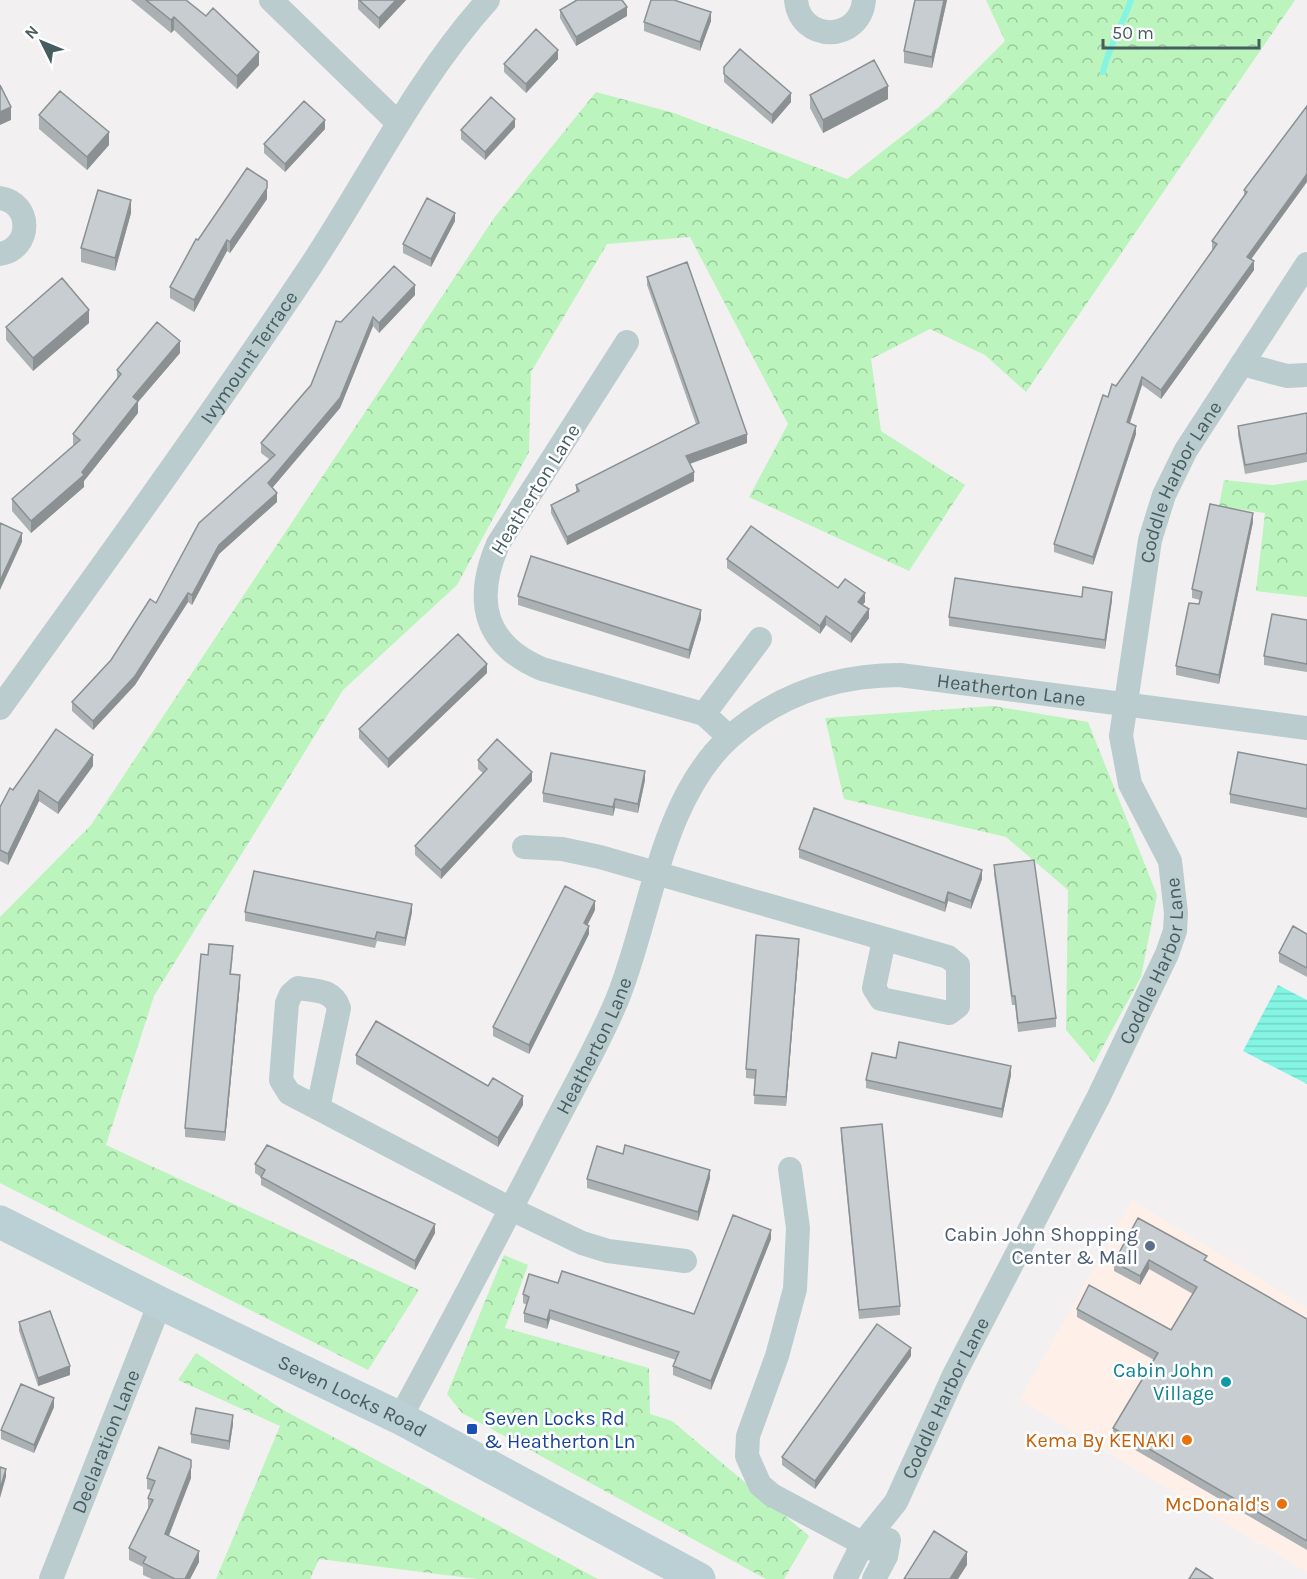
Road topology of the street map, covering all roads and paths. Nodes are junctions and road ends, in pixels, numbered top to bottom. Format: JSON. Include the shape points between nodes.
{"nodes":[{"id":1,"x":271,"y":0,"type":"edge"},
{"id":2,"x":488,"y":0,"type":"edge"},
{"id":3,"x":796,"y":0,"type":"edge"},
{"id":4,"x":864,"y":0,"type":"edge"},
{"id":5,"x":399,"y":123,"type":"junction"},
{"id":6,"x":0,"y":198,"type":"edge"},
{"id":7,"x":0,"y":254,"type":"edge"},
{"id":8,"x":1307,"y":264,"type":"edge"},
{"id":9,"x":627,"y":342,"type":"dead end"},
{"id":10,"x":1242,"y":364,"type":"junction"},
{"id":11,"x":1307,"y":375,"type":"edge"},
{"id":12,"x":760,"y":639,"type":"dead end"},
{"id":13,"x":1125,"y":705,"type":"junction"},
{"id":14,"x":0,"y":708,"type":"edge"},
{"id":15,"x":704,"y":714,"type":"junction"},
{"id":16,"x":1307,"y":728,"type":"edge"},
{"id":17,"x":729,"y":738,"type":"junction"},
{"id":18,"x":524,"y":846,"type":"dead end"},
{"id":19,"x":656,"y":874,"type":"junction"},
{"id":20,"x":884,"y":940,"type":"dead end"},
{"id":21,"x":318,"y":1108,"type":"dead end"},
{"id":22,"x":790,"y":1169,"type":"dead end"},
{"id":23,"x":511,"y":1209,"type":"junction"},
{"id":24,"x":0,"y":1221,"type":"edge"},
{"id":25,"x":685,"y":1261,"type":"dead end"},
{"id":26,"x":160,"y":1303,"type":"junction"},
{"id":27,"x":400,"y":1418,"type":"junction"},
{"id":28,"x":896,"y":1502,"type":"junction"},
{"id":29,"x":864,"y":1543,"type":"junction"},
{"id":30,"x":886,"y":1556,"type":"junction"},
{"id":31,"x":51,"y":1579,"type":"edge"},
{"id":32,"x":699,"y":1579,"type":"edge"},
{"id":33,"x":845,"y":1579,"type":"edge"},
{"id":34,"x":874,"y":1579,"type":"edge"}],
"edges":[{"from":1,"to":5,"type":"street"},
{"from":2,"to":5,"type":"street","name":"Ivymount Terrace","via":[[456,36]]},
{"from":3,"to":4,"type":"street","via":[[804,21],[832,34],[852,26],[859,18]]},
{"from":5,"to":14,"type":"street","name":"Ivymount Terrace","via":[[222,399]]},
{"from":6,"to":7,"type":"street","via":[[20,209],[25,226],[20,243]]},
{"from":8,"to":10,"type":"street","name":"Coddle Harbor Lane"},
{"from":9,"to":15,"type":"street","name":"Heatherton Lane","via":[[498,544],[484,589],[488,618],[499,639],[534,666]]},
{"from":10,"to":11,"type":"street","via":[[1287,376]]},
{"from":10,"to":13,"type":"street","name":"Coddle Harbor Lane","via":[[1186,450],[1164,495],[1149,540]]},
{"from":12,"to":15,"type":"street"},
{"from":13,"to":16,"type":"street","name":"Heatherton Lane"},
{"from":13,"to":17,"type":"street","name":"Heatherton Lane","via":[[900,675],[867,675],[818,684],[774,705]]},
{"from":13,"to":28,"type":"street","name":"Coddle Harbor Lane","via":[[1121,736],[1125,765],[1130,784],[1170,861],[1176,896],[1174,931],[1158,978],[954,1375]]},
{"from":15,"to":17,"type":"street","name":"Heatherton Lane"},
{"from":17,"to":19,"type":"street","name":"Heatherton Lane","via":[[685,801]]},
{"from":18,"to":19,"type":"street","via":[[600,857]]},
{"from":19,"to":20,"type":"street"},
{"from":19,"to":23,"type":"street","name":"Heatherton Lane","via":[[635,951],[616,1001]]},
{"from":21,"to":23,"type":"street"},
{"from":22,"to":29,"type":"street","via":[[798,1228],[795,1289],[777,1356],[748,1436],[747,1456],[760,1485],[772,1495]]},
{"from":23,"to":25,"type":"street","via":[[608,1251]]},
{"from":23,"to":27,"type":"street","name":"Heatherton Lane"},
{"from":24,"to":26,"type":"main road","name":"Seven Locks Road"},
{"from":26,"to":27,"type":"main road","name":"Seven Locks Road"},
{"from":26,"to":31,"type":"street","name":"Declaration Lane"},
{"from":27,"to":32,"type":"main road","name":"Seven Locks Road"},
{"from":28,"to":29,"type":"street","name":"Coddle Harbor Lane"},
{"from":28,"to":30,"type":"street","name":"Coddle Harbor Lane"},
{"from":29,"to":30,"type":"street"},
{"from":29,"to":33,"type":"street","name":"Coddle Harbor Lane"},
{"from":30,"to":34,"type":"street","name":"Coddle Harbor Lane"}]}
